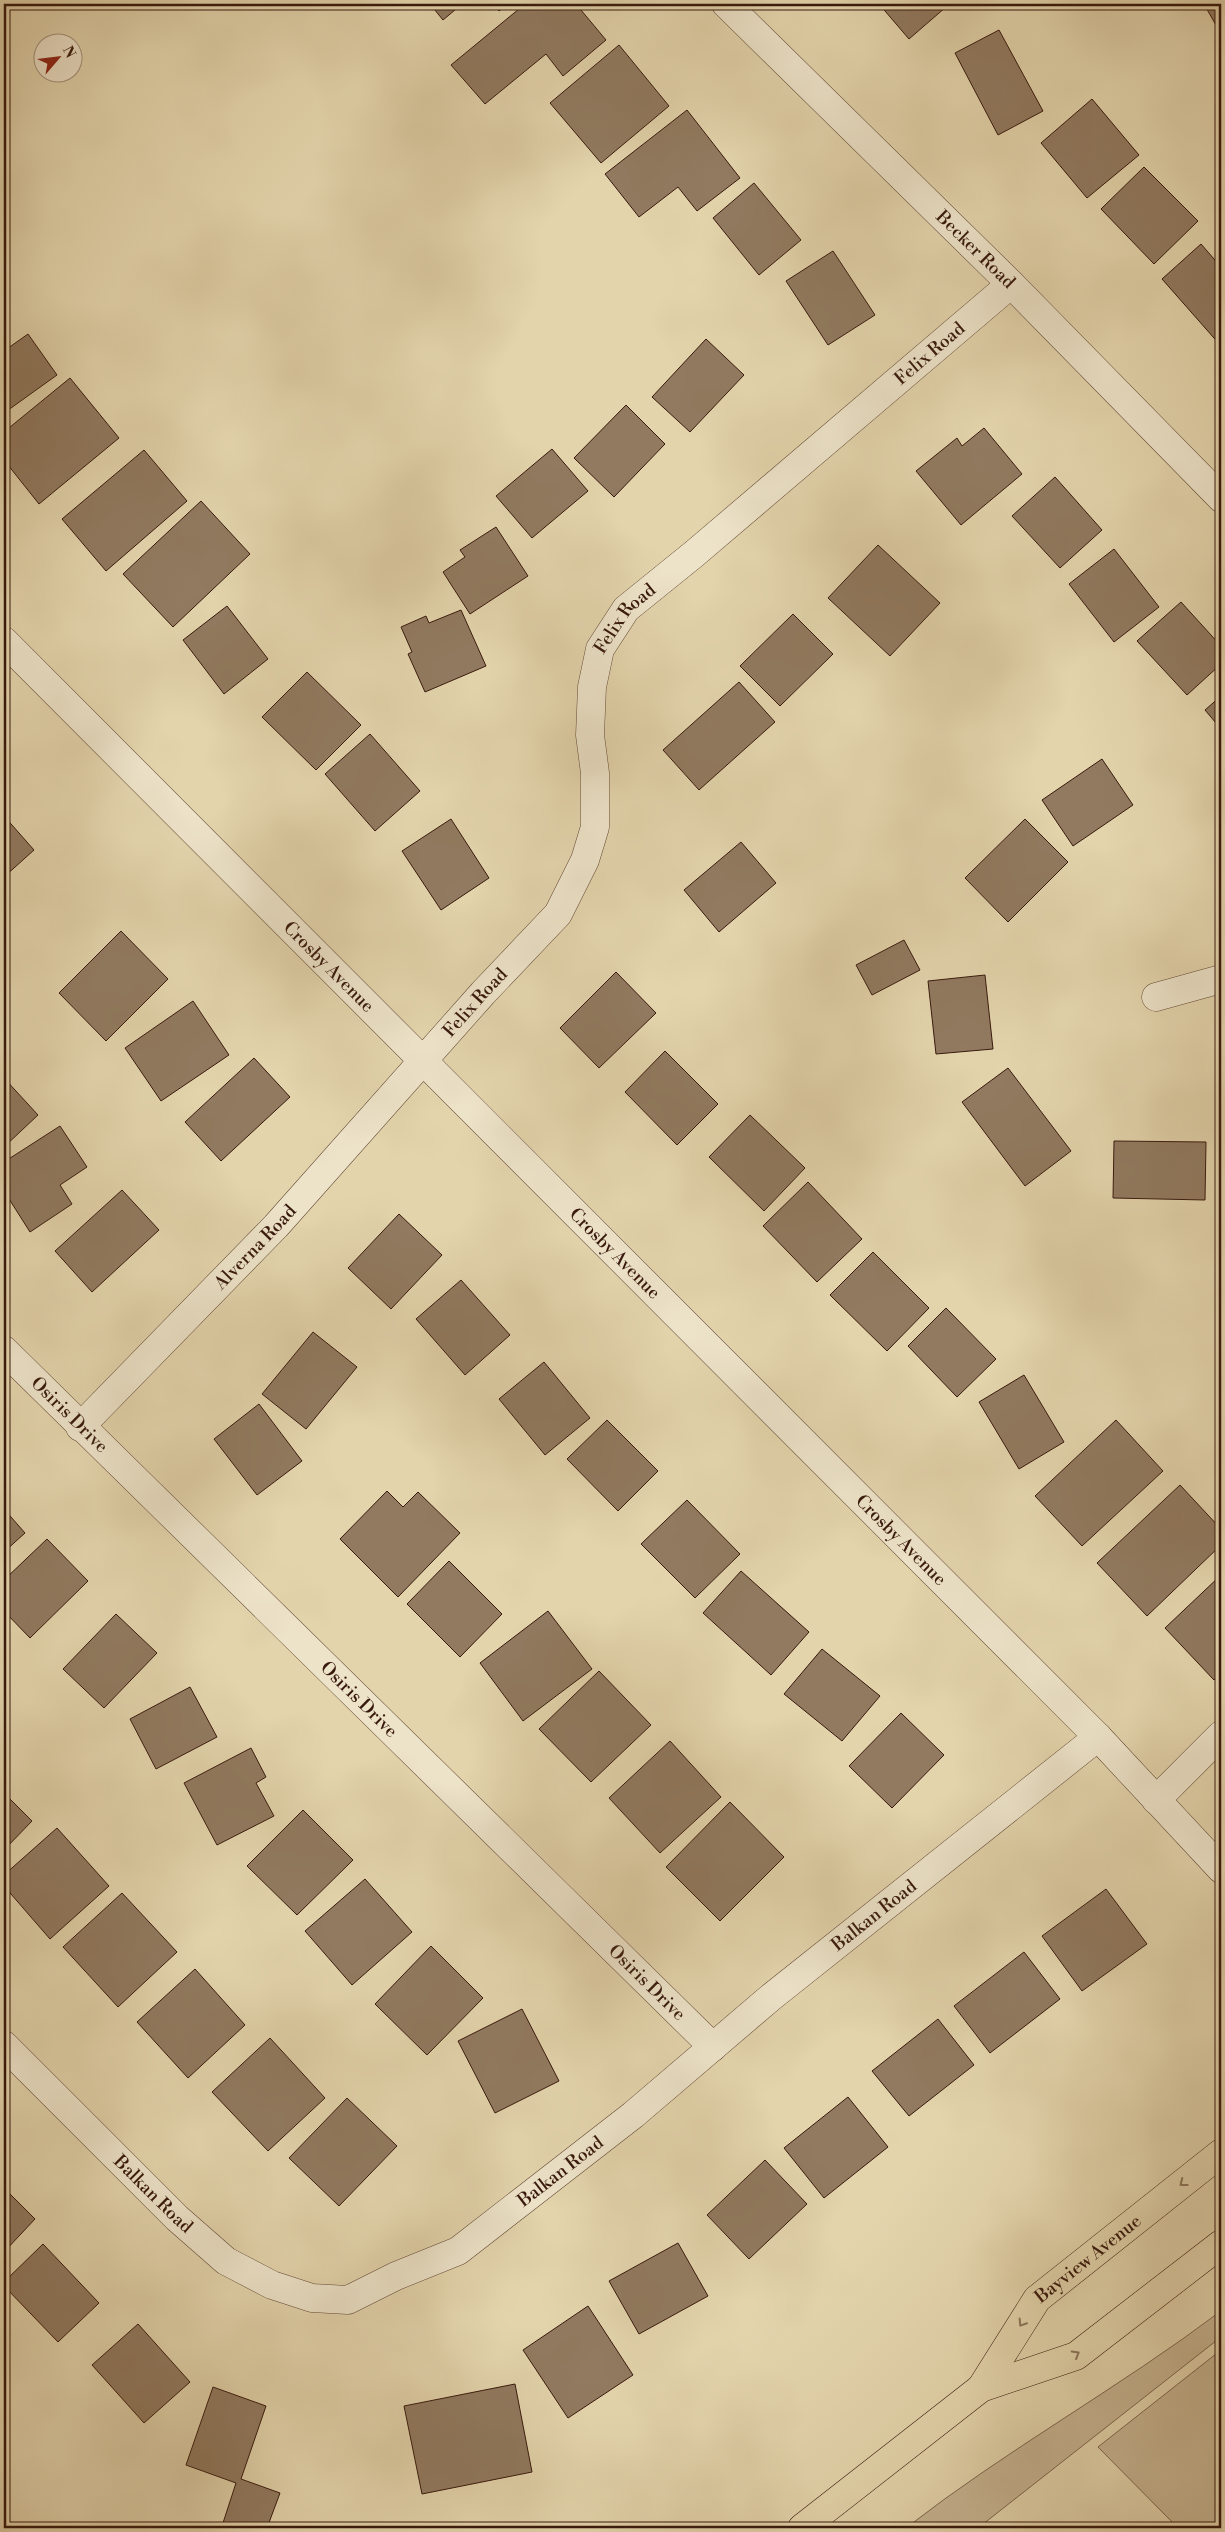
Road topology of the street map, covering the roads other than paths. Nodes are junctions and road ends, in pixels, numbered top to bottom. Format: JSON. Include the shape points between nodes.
{"nodes":[{"id":1,"x":726,"y":4,"type":"edge"},
{"id":2,"x":1011,"y":284,"type":"junction"},
{"id":3,"x":1221,"y":498,"type":"edge"},
{"id":4,"x":4,"y":642,"type":"edge"},
{"id":5,"x":1221,"y":979,"type":"edge"},
{"id":6,"x":1156,"y":996,"type":"dead end"},
{"id":7,"x":423,"y":1060,"type":"junction"},
{"id":8,"x":4,"y":1350,"type":"edge"},
{"id":9,"x":80,"y":1427,"type":"junction"},
{"id":10,"x":1221,"y":1735,"type":"edge"},
{"id":11,"x":1098,"y":1737,"type":"junction"},
{"id":12,"x":1156,"y":1800,"type":"junction"},
{"id":13,"x":1221,"y":1869,"type":"edge"},
{"id":14,"x":4,"y":2045,"type":"edge"},
{"id":15,"x":713,"y":2047,"type":"junction"},
{"id":16,"x":1221,"y":2153,"type":"edge"},
{"id":17,"x":1221,"y":2244,"type":"edge"},
{"id":18,"x":981,"y":2388,"type":"junction"},
{"id":19,"x":802,"y":2528,"type":"edge"}],
"edges":[{"from":1,"to":2,"type":"street","name":"Becker Road"},
{"from":2,"to":3,"type":"street","name":"Becker Road"},
{"from":2,"to":7,"type":"street","name":"Felix Road","via":[[626,609],[600,649],[592,687],[590,735],[595,773],[595,827],[585,860],[558,914]]},
{"from":4,"to":7,"type":"street","name":"Crosby Avenue"},
{"from":5,"to":6,"type":"street"},
{"from":7,"to":9,"type":"street","name":"Alverna Road","via":[[276,1226]]},
{"from":7,"to":11,"type":"street","name":"Crosby Avenue"},
{"from":8,"to":9,"type":"street","name":"Osiris Drive"},
{"from":9,"to":15,"type":"street","name":"Osiris Drive"},
{"from":10,"to":12,"type":"street"},
{"from":11,"to":12,"type":"street","name":"Crosby Avenue"},
{"from":11,"to":15,"type":"street","name":"Balkan Road"},
{"from":12,"to":13,"type":"street","name":"Crosby Avenue"},
{"from":14,"to":15,"type":"street","name":"Balkan Road","via":[[177,2218],[226,2261],[272,2285],[312,2298],[348,2300],[396,2276],[458,2252],[633,2115]]},
{"from":16,"to":18,"type":"main road","name":"Bayview Avenue","one_way":true,"via":[[1037,2299]]},
{"from":18,"to":17,"type":"main road","name":"Bayview Avenue","one_way":true,"via":[[1076,2356]]},
{"from":18,"to":19,"type":"main road","name":"Bayview Avenue"}]}
